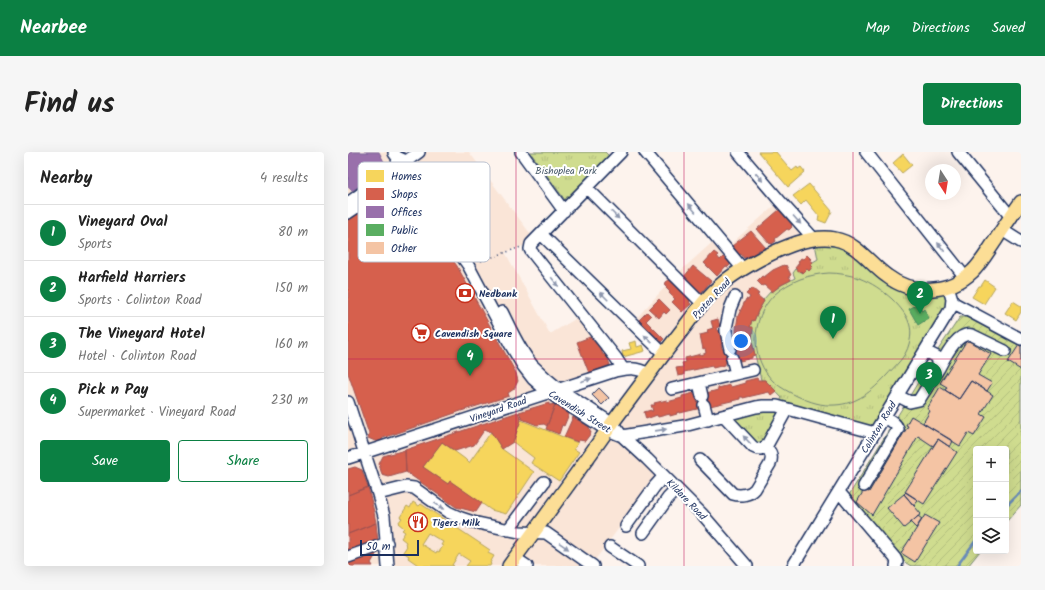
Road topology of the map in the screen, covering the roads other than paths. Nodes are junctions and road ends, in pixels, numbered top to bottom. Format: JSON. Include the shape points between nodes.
{"nodes":[{"id":1,"x":419,"y":152,"type":"edge"},
{"id":2,"x":521,"y":152,"type":"edge"},
{"id":3,"x":622,"y":152,"type":"edge"},
{"id":4,"x":644,"y":152,"type":"edge"},
{"id":5,"x":738,"y":152,"type":"edge"},
{"id":6,"x":866,"y":152,"type":"edge"},
{"id":7,"x":958,"y":152,"type":"edge"},
{"id":8,"x":398,"y":159,"type":"edge"},
{"id":9,"x":587,"y":188,"type":"junction"},
{"id":10,"x":358,"y":196,"type":"edge"},
{"id":11,"x":1021,"y":202,"type":"edge"},
{"id":12,"x":348,"y":203,"type":"edge"},
{"id":13,"x":358,"y":206,"type":"edge"},
{"id":14,"x":564,"y":210,"type":"junction"},
{"id":15,"x":348,"y":213,"type":"edge"},
{"id":16,"x":1011,"y":217,"type":"junction"},
{"id":17,"x":1002,"y":230,"type":"junction"},
{"id":18,"x":541,"y":234,"type":"junction"},
{"id":19,"x":814,"y":239,"type":"junction"},
{"id":20,"x":1021,"y":242,"type":"edge"},
{"id":21,"x":465,"y":262,"type":"edge"},
{"id":22,"x":473,"y":262,"type":"edge"},
{"id":23,"x":743,"y":269,"type":"junction"},
{"id":24,"x":965,"y":278,"type":"junction"},
{"id":25,"x":948,"y":286,"type":"junction"},
{"id":26,"x":734,"y":297,"type":"dead end"},
{"id":27,"x":952,"y":302,"type":"junction"},
{"id":28,"x":703,"y":304,"type":"junction"},
{"id":29,"x":1021,"y":339,"type":"edge"},
{"id":30,"x":510,"y":344,"type":"junction"},
{"id":31,"x":925,"y":351,"type":"junction"},
{"id":32,"x":1006,"y":351,"type":"dead end"},
{"id":33,"x":664,"y":354,"type":"junction"},
{"id":34,"x":507,"y":357,"type":"dead end"},
{"id":35,"x":939,"y":368,"type":"junction"},
{"id":36,"x":623,"y":369,"type":"junction"},
{"id":37,"x":753,"y":370,"type":"dead end"},
{"id":38,"x":649,"y":374,"type":"junction"},
{"id":39,"x":736,"y":374,"type":"junction"},
{"id":40,"x":699,"y":383,"type":"junction"},
{"id":41,"x":672,"y":389,"type":"dead end"},
{"id":42,"x":554,"y":390,"type":"junction"},
{"id":43,"x":898,"y":396,"type":"junction"},
{"id":44,"x":352,"y":408,"type":"edge"},
{"id":45,"x":787,"y":409,"type":"junction"},
{"id":46,"x":724,"y":416,"type":"junction"},
{"id":47,"x":885,"y":417,"type":"junction"},
{"id":48,"x":708,"y":420,"type":"junction"},
{"id":49,"x":610,"y":427,"type":"junction"},
{"id":50,"x":875,"y":433,"type":"junction"},
{"id":51,"x":622,"y":436,"type":"junction"},
{"id":52,"x":766,"y":447,"type":"junction"},
{"id":53,"x":365,"y":453,"type":"junction"},
{"id":54,"x":348,"y":458,"type":"edge"},
{"id":55,"x":700,"y":460,"type":"dead end"},
{"id":56,"x":664,"y":476,"type":"junction"},
{"id":57,"x":544,"y":482,"type":"dead end"},
{"id":58,"x":864,"y":486,"type":"dead end"},
{"id":59,"x":677,"y":489,"type":"junction"},
{"id":60,"x":839,"y":492,"type":"junction"},
{"id":61,"x":378,"y":494,"type":"junction"},
{"id":62,"x":626,"y":526,"type":"dead end"},
{"id":63,"x":508,"y":530,"type":"junction"},
{"id":64,"x":533,"y":533,"type":"junction"},
{"id":65,"x":643,"y":533,"type":"dead end"},
{"id":66,"x":386,"y":543,"type":"junction"},
{"id":67,"x":610,"y":547,"type":"dead end"},
{"id":68,"x":348,"y":557,"type":"edge"},
{"id":69,"x":512,"y":562,"type":"edge"},
{"id":70,"x":585,"y":564,"type":"edge"},
{"id":71,"x":742,"y":564,"type":"edge"},
{"id":72,"x":388,"y":566,"type":"edge"},
{"id":73,"x":527,"y":566,"type":"edge"},
{"id":74,"x":638,"y":566,"type":"edge"},
{"id":75,"x":793,"y":566,"type":"edge"},
{"id":76,"x":896,"y":566,"type":"edge"}],
"edges":[{"from":1,"to":8,"type":"street"},
{"from":2,"to":14,"type":"street"},
{"from":3,"to":9,"type":"street"},
{"from":23,"to":4,"type":"street","one_way":true},
{"from":5,"to":19,"type":"street","one_way":true},
{"from":24,"to":6,"type":"street","one_way":true},
{"from":7,"to":16,"type":"street"},
{"from":9,"to":14,"type":"street"},
{"from":9,"to":28,"type":"street","one_way":true},
{"from":10,"to":12,"type":"street"},
{"from":11,"to":16,"type":"main road","name":"Protea Road"},
{"from":13,"to":15,"type":"street"},
{"from":14,"to":18,"type":"street"},
{"from":16,"to":17,"type":"main road","name":"Protea Road"},
{"from":17,"to":20,"type":"street"},
{"from":17,"to":24,"type":"main road","name":"Protea Road","via":[[980,263]]},
{"from":33,"to":18,"type":"street","one_way":true},
{"from":18,"to":36,"type":"street","one_way":true,"via":[[531,244],[530,249],[527,249]]},
{"from":19,"to":23,"type":"main road","name":"Protea Road","via":[[778,250]]},
{"from":19,"to":25,"type":"main road","name":"Protea Road","via":[[831,238],[848,243],[888,278],[906,286],[930,289]]},
{"from":21,"to":30,"type":"street","name":"Cavendish Street"},
{"from":22,"to":42,"type":"street","name":"Cavendish Street","via":[[522,351],[551,383]]},
{"from":23,"to":28,"type":"main road","name":"Protea Road","via":[[721,284]]},
{"from":24,"to":25,"type":"main road","name":"Protea Road"},
{"from":25,"to":27,"type":"street"},
{"from":26,"to":39,"type":"street","via":[[726,331]]},
{"from":27,"to":29,"type":"street"},
{"from":27,"to":31,"type":"street","name":"Colinton Road","via":[[951,308]]},
{"from":28,"to":33,"type":"main road","name":"Protea Road"},
{"from":30,"to":34,"type":"street","via":[[511,352]]},
{"from":30,"to":42,"type":"street","name":"Cavendish Street","via":[[533,379],[542,387]]},
{"from":31,"to":35,"type":"street","via":[[937,357]]},
{"from":31,"to":43,"type":"street","name":"Colinton Road"},
{"from":32,"to":35,"type":"street","via":[[972,335],[964,335],[951,348]]},
{"from":33,"to":38,"type":"main road","name":"Protea Road"},
{"from":35,"to":43,"type":"street","via":[[919,400],[910,402]]},
{"from":36,"to":38,"type":"street","name":"Vineyard Road","via":[[633,368]]},
{"from":42,"to":36,"type":"street","name":"Vineyard Road","one_way":true},
{"from":37,"to":39,"type":"street"},
{"from":38,"to":49,"type":"main road","name":"Protea Road"},
{"from":39,"to":40,"type":"street"},
{"from":40,"to":41,"type":"street"},
{"from":40,"to":48,"type":"street"},
{"from":42,"to":49,"type":"street","name":"Cavendish Street","via":[[554,396]]},
{"from":42,"to":53,"type":"street","name":"Vineyard Road","via":[[463,416]]},
{"from":43,"to":47,"type":"street","name":"Colinton Road"},
{"from":44,"to":53,"type":"street"},
{"from":45,"to":46,"type":"street","via":[[763,406]]},
{"from":45,"to":50,"type":"street"},
{"from":45,"to":52,"type":"street"},
{"from":46,"to":48,"type":"street"},
{"from":52,"to":46,"type":"street","one_way":true,"via":[[753,447]]},
{"from":47,"to":50,"type":"street","name":"Colinton Road"},
{"from":47,"to":58,"type":"street","via":[[898,428]]},
{"from":51,"to":48,"type":"street","one_way":true},
{"from":49,"to":51,"type":"street","name":"Cavendish Street"},
{"from":49,"to":64,"type":"main road","name":"Protea Road"},
{"from":50,"to":60,"type":"street","name":"Colinton Road"},
{"from":51,"to":56,"type":"street","name":"Kildare Road"},
{"from":52,"to":55,"type":"street","via":[[772,460],[755,489],[746,494],[733,494]]},
{"from":53,"to":54,"type":"street","name":"Vineyard Road"},
{"from":53,"to":61,"type":"street"},
{"from":56,"to":59,"type":"street","name":"Kildare Road"},
{"from":56,"to":62,"type":"street"},
{"from":57,"to":63,"type":"street"},
{"from":59,"to":65,"type":"street"},
{"from":59,"to":71,"type":"street","name":"Kildare Road"},
{"from":60,"to":75,"type":"street","name":"Colinton Road"},
{"from":60,"to":76,"type":"street","via":[[895,558]]},
{"from":61,"to":63,"type":"street","one_way":true,"via":[[410,487],[454,515]]},
{"from":61,"to":66,"type":"street","via":[[384,516]]},
{"from":63,"to":64,"type":"street"},
{"from":64,"to":69,"type":"main road","name":"Protea Road"},
{"from":64,"to":70,"type":"street","one_way":true,"via":[[546,533]]},
{"from":66,"to":68,"type":"street"},
{"from":66,"to":72,"type":"street"},
{"from":67,"to":74,"type":"street"},
{"from":69,"to":73,"type":"street"}]}
